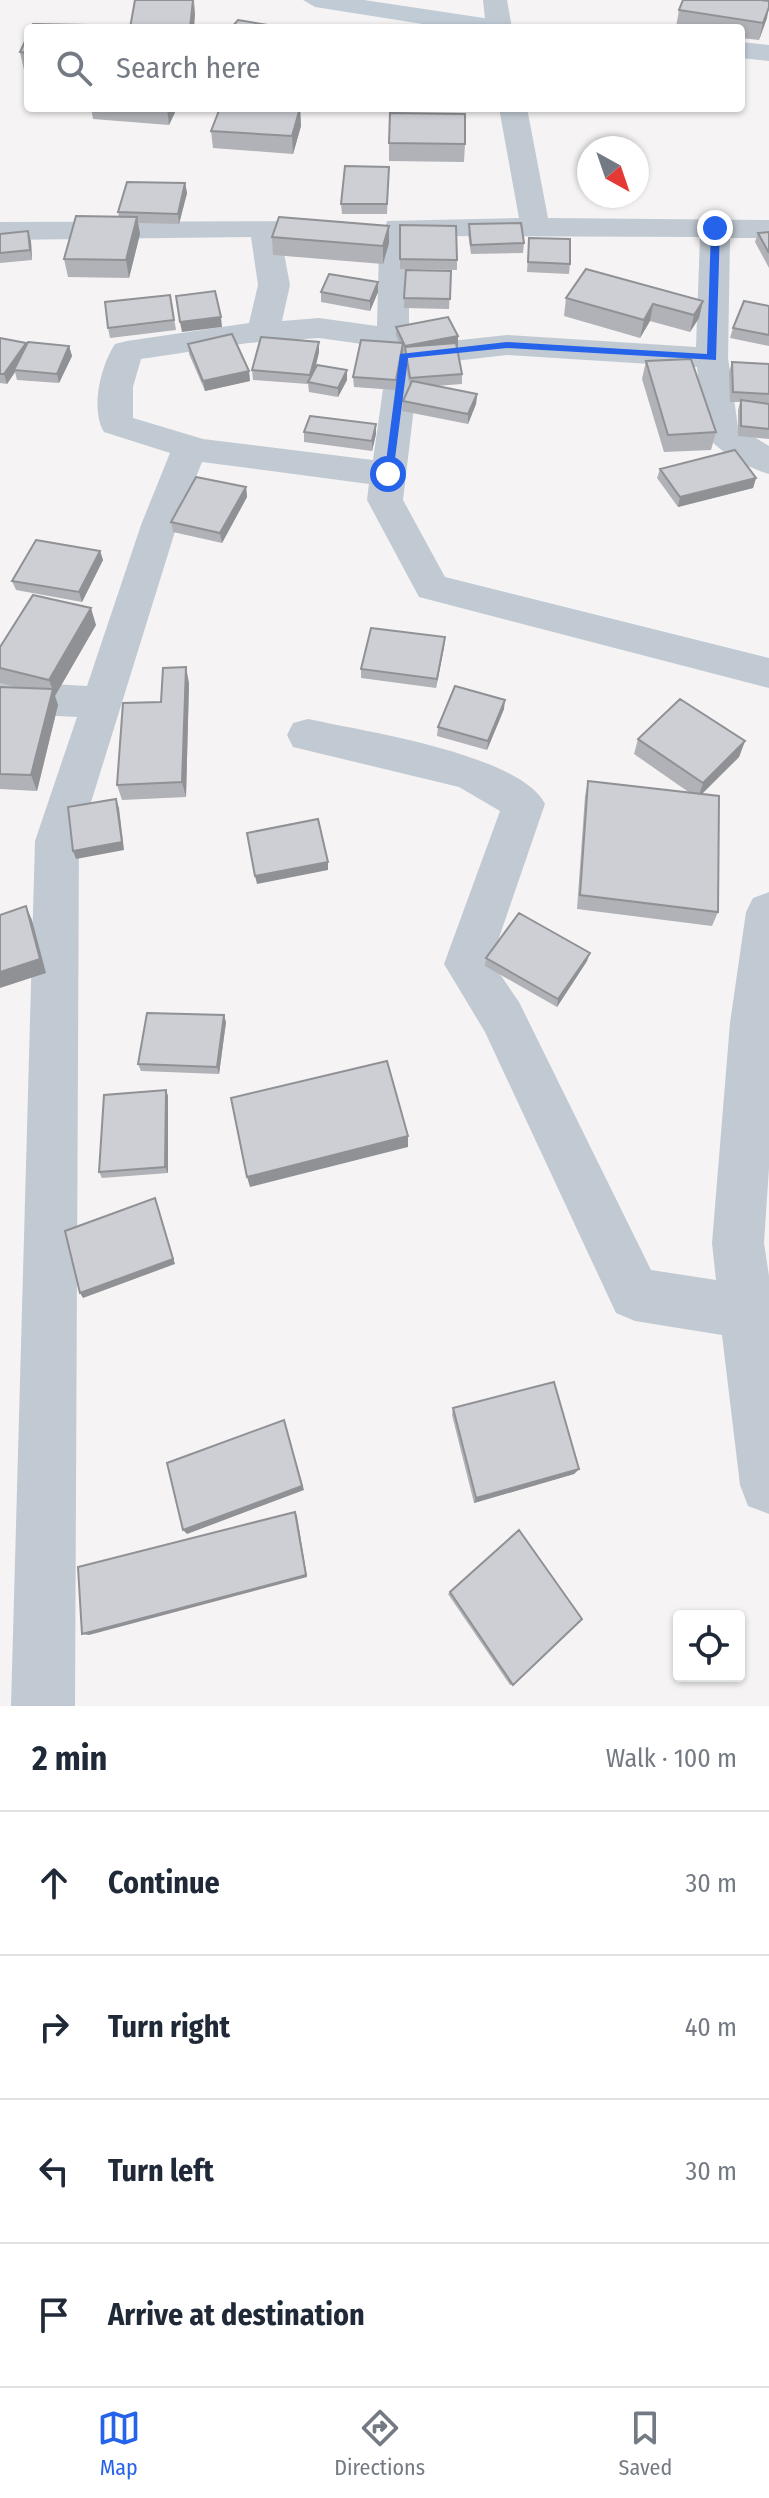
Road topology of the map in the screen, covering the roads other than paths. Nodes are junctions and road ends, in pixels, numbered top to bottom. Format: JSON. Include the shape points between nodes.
{"nodes":[{"id":1,"x":315,"y":0,"type":"edge"},
{"id":2,"x":495,"y":0,"type":"edge"},
{"id":3,"x":472,"y":24,"type":"edge"},
{"id":4,"x":498,"y":24,"type":"edge"},
{"id":5,"x":745,"y":50,"type":"edge"},
{"id":6,"x":769,"y":53,"type":"edge"},
{"id":7,"x":514,"y":112,"type":"edge"},
{"id":8,"x":376,"y":227,"type":"junction"},
{"id":9,"x":535,"y":227,"type":"junction"},
{"id":10,"x":264,"y":228,"type":"junction"},
{"id":11,"x":715,"y":228,"type":"junction"},
{"id":12,"x":769,"y":229,"type":"edge"},
{"id":13,"x":0,"y":231,"type":"edge"},
{"id":14,"x":263,"y":332,"type":"junction"},
{"id":15,"x":398,"y":347,"type":"junction"},
{"id":16,"x":712,"y":358,"type":"junction"},
{"id":17,"x":190,"y":447,"type":"junction"},
{"id":18,"x":769,"y":462,"type":"edge"},
{"id":19,"x":388,"y":474,"type":"junction"},
{"id":20,"x":769,"y":673,"type":"edge"},
{"id":21,"x":0,"y":697,"type":"edge"},
{"id":22,"x":99,"y":702,"type":"junction"},
{"id":23,"x":308,"y":735,"type":"dead end"},
{"id":24,"x":769,"y":912,"type":"edge"},
{"id":25,"x":746,"y":1312,"type":"junction"},
{"id":26,"x":769,"y":1485,"type":"edge"},
{"id":27,"x":43,"y":1706,"type":"edge"}],
"edges":[{"from":1,"to":3,"type":"main road"},
{"from":2,"to":4,"type":"street"},
{"from":5,"to":6,"type":"main road"},
{"from":7,"to":9,"type":"street"},
{"from":8,"to":9,"type":"street"},
{"from":8,"to":10,"type":"street"},
{"from":8,"to":15,"type":"street","via":[[394,250]]},
{"from":9,"to":11,"type":"street"},
{"from":10,"to":13,"type":"street"},
{"from":10,"to":14,"type":"street","via":[[274,285]]},
{"from":11,"to":12,"type":"street"},
{"from":11,"to":16,"type":"street"},
{"from":14,"to":15,"type":"street","via":[[319,328]]},
{"from":14,"to":17,"type":"street","via":[[127,351],[116,387],[116,424]]},
{"from":15,"to":16,"type":"street","via":[[507,345]]},
{"from":15,"to":19,"type":"street"},
{"from":16,"to":18,"type":"street","via":[[721,432]]},
{"from":17,"to":19,"type":"street"},
{"from":17,"to":22,"type":"street"},
{"from":19,"to":20,"type":"street","via":[[385,500],[432,587]]},
{"from":21,"to":22,"type":"street"},
{"from":22,"to":27,"type":"street","via":[[57,841]]},
{"from":23,"to":25,"type":"street","via":[[470,773],[524,804],[467,964],[502,1017],[635,1294]]},
{"from":24,"to":25,"type":"street","via":[[754,1023],[738,1243]]},
{"from":25,"to":26,"type":"street"}]}
